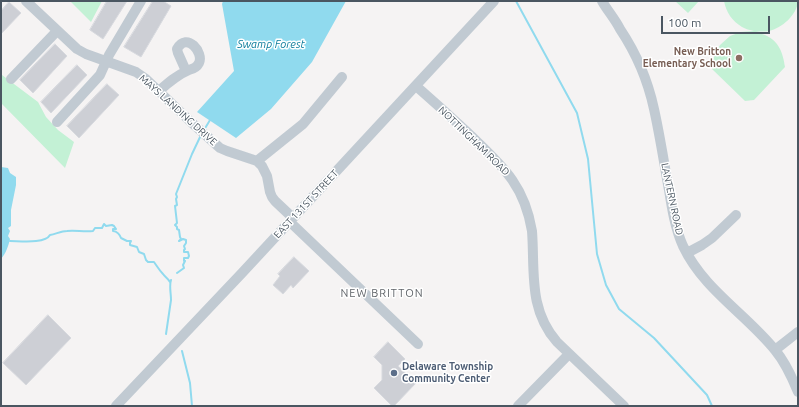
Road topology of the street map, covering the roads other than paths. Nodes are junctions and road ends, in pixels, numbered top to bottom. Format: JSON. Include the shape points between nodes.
{"nodes":[{"id":1,"x":26,"y":1,"type":"edge"},
{"id":2,"x":141,"y":1,"type":"edge"},
{"id":3,"x":494,"y":1,"type":"edge"},
{"id":4,"x":602,"y":1,"type":"edge"},
{"id":5,"x":57,"y":31,"type":"junction"},
{"id":6,"x":107,"y":61,"type":"junction"},
{"id":7,"x":186,"y":71,"type":"dead end"},
{"id":8,"x":342,"y":77,"type":"dead end"},
{"id":9,"x":11,"y":79,"type":"dead end"},
{"id":10,"x":416,"y":86,"type":"junction"},
{"id":11,"x":159,"y":91,"type":"junction"},
{"id":12,"x":57,"y":122,"type":"dead end"},
{"id":13,"x":257,"y":160,"type":"junction"},
{"id":14,"x":736,"y":215,"type":"dead end"},
{"id":15,"x":292,"y":220,"type":"junction"},
{"id":16,"x":687,"y":253,"type":"junction"},
{"id":17,"x":798,"y":332,"type":"edge"},
{"id":18,"x":418,"y":344,"type":"dead end"},
{"id":19,"x":775,"y":350,"type":"junction"},
{"id":20,"x":569,"y":354,"type":"junction"},
{"id":21,"x":798,"y":392,"type":"edge"},
{"id":22,"x":116,"y":406,"type":"edge"},
{"id":23,"x":518,"y":406,"type":"edge"},
{"id":24,"x":624,"y":406,"type":"edge"}],
"edges":[{"from":1,"to":5,"type":"street","name":"MAYS LANDING DRIVE"},
{"from":2,"to":6,"type":"street"},
{"from":3,"to":10,"type":"street","name":"EAST 131ST STREET"},
{"from":4,"to":16,"type":"street","name":"LANTERN ROAD","via":[[633,51],[646,81],[654,109],[676,228]]},
{"from":5,"to":6,"type":"street","name":"MAYS LANDING DRIVE","via":[[86,54]]},
{"from":5,"to":9,"type":"street"},
{"from":6,"to":11,"type":"street","name":"MAYS LANDING DRIVE","via":[[136,72]]},
{"from":6,"to":12,"type":"street","via":[[100,75]]},
{"from":7,"to":11,"type":"street"},
{"from":8,"to":13,"type":"street","via":[[303,124]]},
{"from":10,"to":15,"type":"street","name":"EAST 131ST STREET"},
{"from":10,"to":20,"type":"street","name":"NOTTINGHAM ROAD","via":[[500,163],[516,184],[531,222],[538,308],[549,331]]},
{"from":11,"to":13,"type":"street","name":"MAYS LANDING DRIVE","via":[[220,148]]},
{"from":13,"to":15,"type":"street","via":[[267,176],[272,197]]},
{"from":14,"to":16,"type":"street","via":[[712,238]]},
{"from":15,"to":18,"type":"street"},
{"from":15,"to":22,"type":"street","name":"EAST 131ST STREET"},
{"from":16,"to":19,"type":"street","name":"LANTERN ROAD","via":[[720,296]]},
{"from":17,"to":19,"type":"street"},
{"from":19,"to":21,"type":"street","name":"LANTERN ROAD"},
{"from":20,"to":23,"type":"street"},
{"from":20,"to":24,"type":"street","name":"NOTTINGHAM ROAD"}]}
